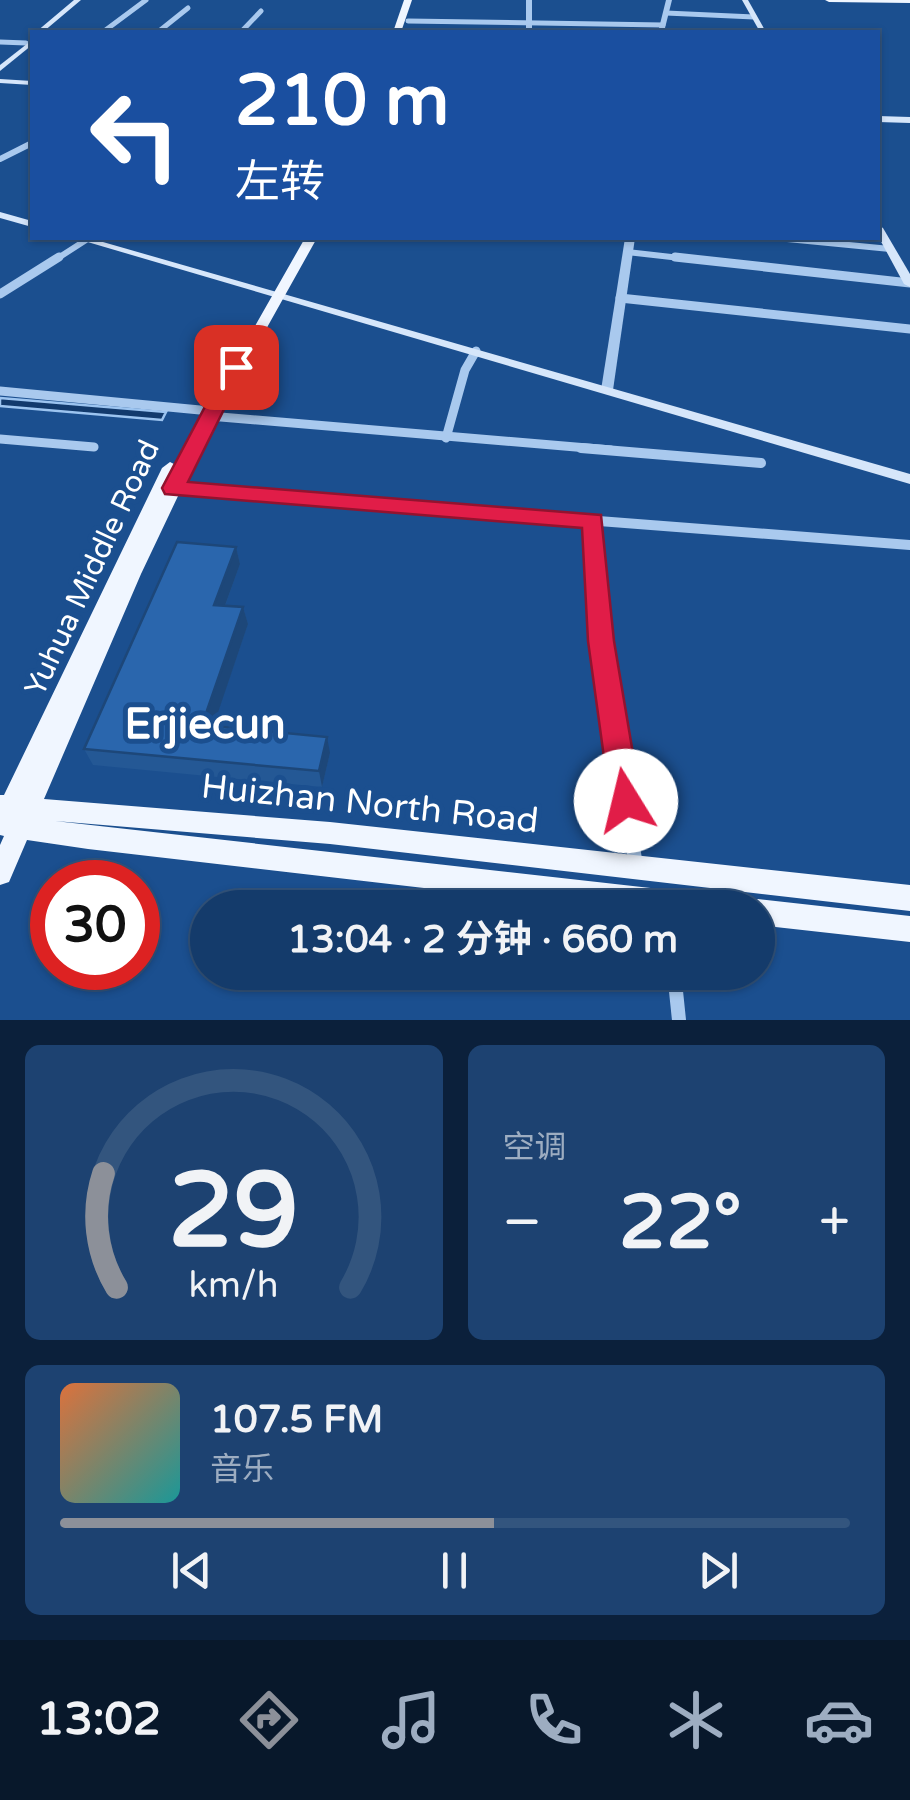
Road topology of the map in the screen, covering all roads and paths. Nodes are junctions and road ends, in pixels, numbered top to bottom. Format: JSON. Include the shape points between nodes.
{"nodes":[{"id":1,"x":80,"y":0,"type":"edge"},
{"id":2,"x":146,"y":0,"type":"edge"},
{"id":3,"x":411,"y":0,"type":"edge"},
{"id":4,"x":530,"y":0,"type":"edge"},
{"id":5,"x":669,"y":0,"type":"edge"},
{"id":6,"x":744,"y":0,"type":"edge"},
{"id":7,"x":830,"y":0,"type":"edge"},
{"id":8,"x":910,"y":0,"type":"edge"},
{"id":9,"x":188,"y":8,"type":"dead end"},
{"id":10,"x":260,"y":11,"type":"dead end"},
{"id":11,"x":666,"y":13,"type":"junction"},
{"id":12,"x":754,"y":17,"type":"junction"},
{"id":13,"x":408,"y":21,"type":"junction"},
{"id":14,"x":529,"y":23,"type":"junction"},
{"id":15,"x":662,"y":29,"type":"edge"},
{"id":16,"x":45,"y":30,"type":"edge"},
{"id":17,"x":106,"y":30,"type":"edge"},
{"id":18,"x":160,"y":30,"type":"edge"},
{"id":19,"x":243,"y":30,"type":"edge"},
{"id":20,"x":402,"y":30,"type":"edge"},
{"id":21,"x":402,"y":30,"type":"edge"},
{"id":22,"x":529,"y":30,"type":"edge"},
{"id":23,"x":762,"y":30,"type":"edge"},
{"id":24,"x":30,"y":41,"type":"edge"},
{"id":25,"x":0,"y":42,"type":"edge"},
{"id":26,"x":0,"y":67,"type":"edge"},
{"id":27,"x":0,"y":81,"type":"edge"},
{"id":28,"x":30,"y":83,"type":"edge"},
{"id":29,"x":880,"y":118,"type":"edge"},
{"id":30,"x":910,"y":119,"type":"edge"},
{"id":31,"x":30,"y":144,"type":"edge"},
{"id":32,"x":0,"y":160,"type":"edge"},
{"id":33,"x":0,"y":215,"type":"edge"},
{"id":34,"x":30,"y":223,"type":"edge"},
{"id":35,"x":880,"y":234,"type":"edge"},
{"id":36,"x":81,"y":240,"type":"edge"},
{"id":37,"x":91,"y":240,"type":"edge"},
{"id":38,"x":301,"y":240,"type":"edge"},
{"id":39,"x":310,"y":240,"type":"edge"},
{"id":40,"x":630,"y":240,"type":"edge"},
{"id":41,"x":797,"y":240,"type":"edge"},
{"id":42,"x":890,"y":249,"type":"junction"},
{"id":43,"x":627,"y":252,"type":"junction"},
{"id":44,"x":910,"y":283,"type":"edge"},
{"id":45,"x":0,"y":294,"type":"edge"},
{"id":46,"x":272,"y":294,"type":"junction"},
{"id":47,"x":620,"y":298,"type":"junction"},
{"id":48,"x":910,"y":330,"type":"edge"},
{"id":49,"x":476,"y":351,"type":"junction"},
{"id":50,"x":0,"y":390,"type":"edge"},
{"id":51,"x":607,"y":390,"type":"junction"},
{"id":52,"x":204,"y":413,"type":"junction"},
{"id":53,"x":446,"y":438,"type":"junction"},
{"id":54,"x":0,"y":439,"type":"edge"},
{"id":55,"x":94,"y":447,"type":"dead end"},
{"id":56,"x":762,"y":463,"type":"dead end"},
{"id":57,"x":910,"y":479,"type":"edge"},
{"id":58,"x":173,"y":488,"type":"junction"},
{"id":59,"x":593,"y":520,"type":"junction"},
{"id":60,"x":910,"y":545,"type":"edge"},
{"id":61,"x":9,"y":818,"type":"edge"},
{"id":62,"x":636,"y":867,"type":"junction"},
{"id":63,"x":0,"y":873,"type":"edge"},
{"id":64,"x":538,"y":890,"type":"edge"},
{"id":65,"x":910,"y":898,"type":"edge"},
{"id":66,"x":775,"y":914,"type":"edge"},
{"id":67,"x":910,"y":930,"type":"edge"},
{"id":68,"x":676,"y":990,"type":"edge"},
{"id":69,"x":679,"y":1020,"type":"edge"}],
"edges":[{"from":1,"to":16,"type":"main road"},
{"from":2,"to":17,"type":"street"},
{"from":3,"to":13,"type":"main road"},
{"from":3,"to":21,"type":"main road"},
{"from":4,"to":14,"type":"street"},
{"from":5,"to":11,"type":"street"},
{"from":6,"to":12,"type":"main road"},
{"from":7,"to":8,"type":"main road"},
{"from":9,"to":18,"type":"street"},
{"from":10,"to":19,"type":"street"},
{"from":11,"to":12,"type":"street"},
{"from":11,"to":15,"type":"street"},
{"from":12,"to":23,"type":"main road"},
{"from":13,"to":14,"type":"street"},
{"from":13,"to":20,"type":"main road"},
{"from":14,"to":15,"type":"street"},
{"from":14,"to":22,"type":"street"},
{"from":24,"to":25,"type":"street"},
{"from":24,"to":26,"type":"main road"},
{"from":27,"to":28,"type":"main road"},
{"from":29,"to":30,"type":"main road"},
{"from":31,"to":32,"type":"street"},
{"from":33,"to":34,"type":"main road"},
{"from":35,"to":42,"type":"main road"},
{"from":36,"to":45,"type":"street"},
{"from":37,"to":46,"type":"main road"},
{"from":38,"to":46,"type":"main road","name":"Yuhua Middle Road"},
{"from":39,"to":46,"type":"main road","name":"Yuhua Middle Road"},
{"from":40,"to":43,"type":"street"},
{"from":41,"to":42,"type":"street"},
{"from":42,"to":44,"type":"main road"},
{"from":43,"to":44,"type":"street"},
{"from":43,"to":47,"type":"street"},
{"from":46,"to":49,"type":"main road"},
{"from":46,"to":52,"type":"main road","name":"Yuhua Middle Road"},
{"from":47,"to":48,"type":"street"},
{"from":47,"to":51,"type":"street"},
{"from":49,"to":51,"type":"main road"},
{"from":49,"to":53,"type":"street"},
{"from":50,"to":52,"type":"street"},
{"from":51,"to":57,"type":"main road"},
{"from":52,"to":53,"type":"street"},
{"from":52,"to":58,"type":"main road","name":"Yuhua Middle Road"},
{"from":52,"to":61,"type":"main road","name":"Yuhua Middle Road","via":[[118,573]]},
{"from":53,"to":56,"type":"street"},
{"from":54,"to":55,"type":"street"},
{"from":58,"to":59,"type":"street"},
{"from":58,"to":61,"type":"main road","name":"Yuhua Middle Road"},
{"from":59,"to":60,"type":"street"},
{"from":59,"to":62,"type":"street","via":[[601,641]]},
{"from":61,"to":62,"type":"main road","name":"Huizhan North Road","via":[[330,832]]},
{"from":61,"to":63,"type":"main road"},
{"from":61,"to":64,"type":"main road","name":"Huizhan North Road","via":[[88,838]]},
{"from":62,"to":65,"type":"main road","name":"Huizhan North Road"},
{"from":66,"to":67,"type":"main road"},
{"from":68,"to":69,"type":"street"}]}
